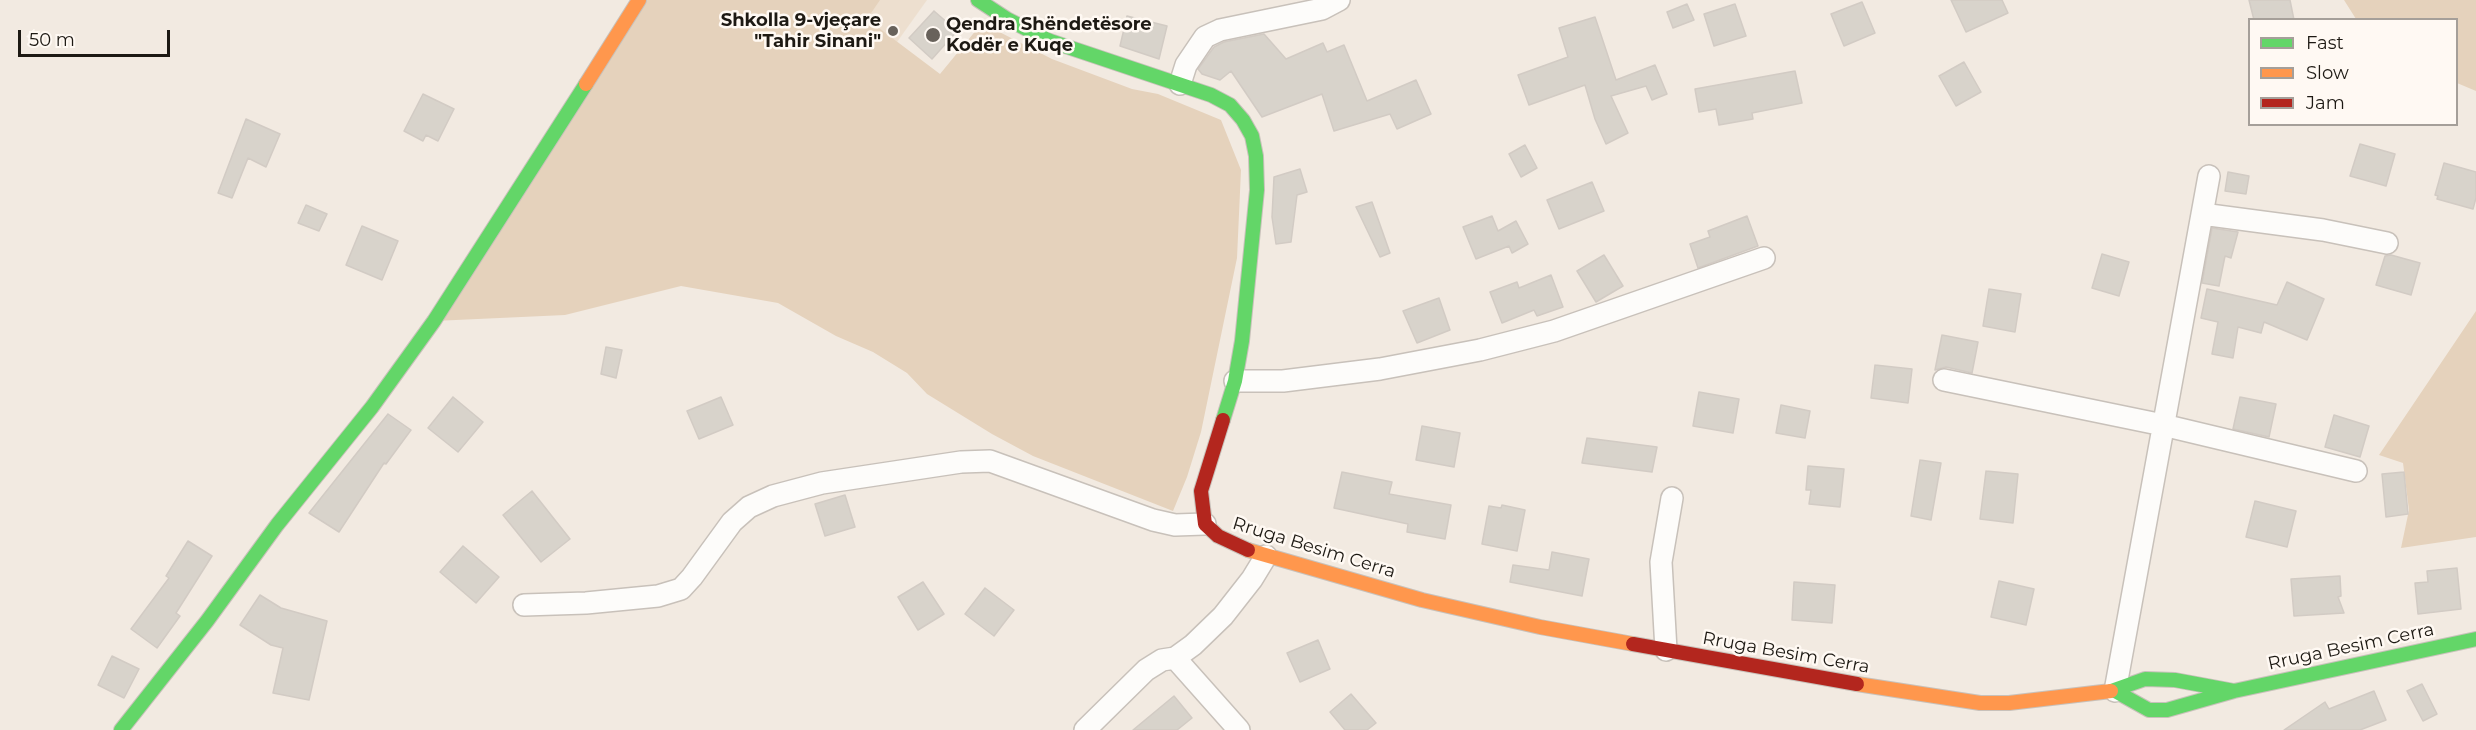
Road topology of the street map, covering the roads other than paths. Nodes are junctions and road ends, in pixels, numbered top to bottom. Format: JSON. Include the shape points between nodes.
{"nodes":[{"id":1,"x":639,"y":0,"type":"edge"},
{"id":2,"x":978,"y":0,"type":"edge"},
{"id":3,"x":1339,"y":0,"type":"edge"},
{"id":4,"x":1180,"y":84,"type":"junction"},
{"id":5,"x":2209,"y":176,"type":"dead end"},
{"id":6,"x":2202,"y":214,"type":"junction"},
{"id":7,"x":2387,"y":243,"type":"dead end"},
{"id":8,"x":1764,"y":258,"type":"dead end"},
{"id":9,"x":1944,"y":380,"type":"dead end"},
{"id":10,"x":1236,"y":381,"type":"junction"},
{"id":11,"x":2163,"y":425,"type":"junction"},
{"id":12,"x":2356,"y":471,"type":"dead end"},
{"id":13,"x":1672,"y":498,"type":"dead end"},
{"id":14,"x":1205,"y":524,"type":"junction"},
{"id":15,"x":1266,"y":556,"type":"junction"},
{"id":16,"x":524,"y":605,"type":"dead end"},
{"id":17,"x":2476,"y":639,"type":"edge"},
{"id":18,"x":1666,"y":650,"type":"junction"},
{"id":19,"x":1175,"y":658,"type":"junction"},
{"id":20,"x":2115,"y":691,"type":"junction"},
{"id":21,"x":2234,"y":691,"type":"junction"},
{"id":22,"x":121,"y":730,"type":"edge"},
{"id":23,"x":1085,"y":730,"type":"edge"},
{"id":24,"x":1239,"y":730,"type":"edge"}],
"edges":[{"from":1,"to":22,"type":"street","via":[[427,331]]},
{"from":2,"to":4,"type":"street","name":"Rruga Besim Cerra","via":[[1050,41]]},
{"from":3,"to":4,"type":"street","via":[[1322,9],[1220,30],[1205,37],[1186,65]]},
{"from":4,"to":10,"type":"street","name":"Rruga Besim Cerra","via":[[1230,105],[1252,136],[1256,156],[1252,251]]},
{"from":5,"to":6,"type":"street"},
{"from":6,"to":7,"type":"street"},
{"from":6,"to":11,"type":"street"},
{"from":8,"to":10,"type":"street","via":[[1554,331],[1480,350],[1380,369],[1283,381]]},
{"from":9,"to":11,"type":"street"},
{"from":10,"to":14,"type":"street","name":"Rruga Besim Cerra","via":[[1201,491]]},
{"from":11,"to":12,"type":"street"},
{"from":11,"to":20,"type":"street"},
{"from":13,"to":18,"type":"street","via":[[1661,562]]},
{"from":14,"to":15,"type":"street","name":"Rruga Besim Cerra","via":[[1236,546]]},
{"from":14,"to":16,"type":"street","via":[[1175,525],[1153,520],[990,461],[961,462],[822,483],[773,496],[749,507],[732,522],[681,589],[658,596]]},
{"from":15,"to":18,"type":"street","name":"Rruga Besim Cerra","via":[[1444,605]]},
{"from":15,"to":19,"type":"street","via":[[1223,616]]},
{"from":17,"to":21,"type":"street","name":"Rruga Besim Cerra"},
{"from":18,"to":20,"type":"street","name":"Rruga Besim Cerra","via":[[1980,703]]},
{"from":19,"to":23,"type":"street","via":[[1162,660],[1146,670]]},
{"from":19,"to":24,"type":"street"},
{"from":20,"to":21,"type":"street","name":"Rruga Besim Cerra","via":[[2145,679],[2175,680]]},
{"from":20,"to":21,"type":"street","name":"Rruga Besim Cerra","via":[[2149,710],[2167,710]]}]}
